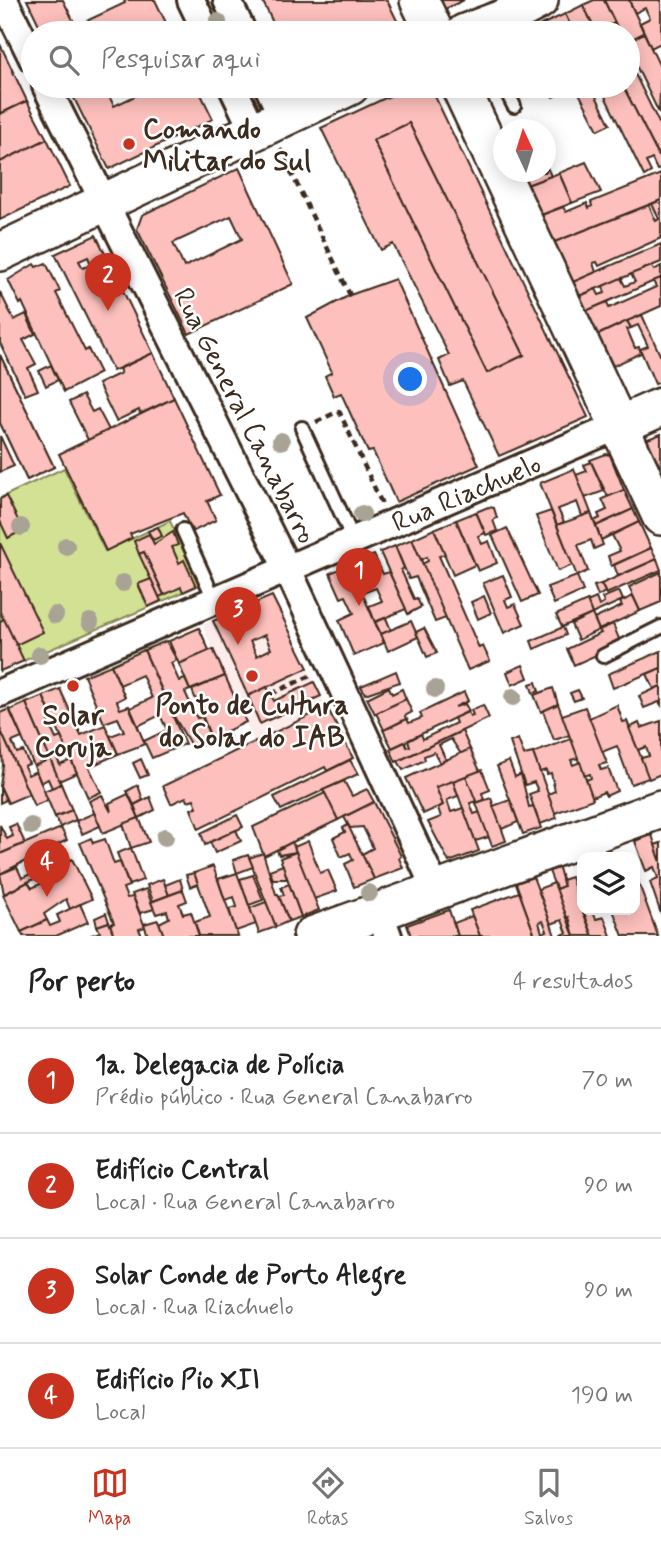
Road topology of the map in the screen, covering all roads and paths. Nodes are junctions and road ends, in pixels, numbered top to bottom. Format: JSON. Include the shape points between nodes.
{"nodes":[{"id":1,"x":4,"y":0,"type":"edge"},
{"id":2,"x":191,"y":0,"type":"edge"},
{"id":3,"x":227,"y":0,"type":"edge"},
{"id":4,"x":419,"y":0,"type":"edge"},
{"id":5,"x":539,"y":0,"type":"edge"},
{"id":6,"x":201,"y":21,"type":"edge"},
{"id":7,"x":237,"y":21,"type":"edge"},
{"id":8,"x":429,"y":21,"type":"edge"},
{"id":9,"x":492,"y":21,"type":"edge"},
{"id":10,"x":21,"y":35,"type":"edge"},
{"id":11,"x":52,"y":98,"type":"edge"},
{"id":12,"x":242,"y":98,"type":"edge"},
{"id":13,"x":269,"y":98,"type":"edge"},
{"id":14,"x":330,"y":98,"type":"edge"},
{"id":15,"x":466,"y":98,"type":"edge"},
{"id":16,"x":510,"y":98,"type":"edge"},
{"id":17,"x":514,"y":106,"type":"dead end"},
{"id":18,"x":273,"y":133,"type":"junction"},
{"id":19,"x":103,"y":203,"type":"junction"},
{"id":20,"x":0,"y":252,"type":"edge"},
{"id":21,"x":350,"y":295,"type":"dead end"},
{"id":22,"x":661,"y":407,"type":"edge"},
{"id":23,"x":618,"y":426,"type":"junction"},
{"id":24,"x":303,"y":428,"type":"joint"},
{"id":25,"x":661,"y":516,"type":"edge"},
{"id":26,"x":391,"y":524,"type":"junction"},
{"id":27,"x":183,"y":530,"type":"dead end"},
{"id":28,"x":354,"y":541,"type":"junction"},
{"id":29,"x":288,"y":570,"type":"junction"},
{"id":30,"x":215,"y":602,"type":"junction"},
{"id":31,"x":661,"y":627,"type":"edge"},
{"id":32,"x":603,"y":656,"type":"dead end"},
{"id":33,"x":332,"y":665,"type":"junction"},
{"id":34,"x":0,"y":693,"type":"edge"},
{"id":35,"x":271,"y":694,"type":"dead end"},
{"id":36,"x":661,"y":810,"type":"edge"},
{"id":37,"x":436,"y":890,"type":"junction"},
{"id":38,"x":384,"y":924,"type":"edge"},
{"id":39,"x":312,"y":936,"type":"edge"}],
"edges":[{"from":1,"to":10,"type":"street"},
{"from":2,"to":6,"type":"street"},
{"from":3,"to":7,"type":"street"},
{"from":4,"to":8,"type":"street"},
{"from":5,"to":9,"type":"street"},
{"from":11,"to":19,"type":"street","name":"Rua General Canabarro"},
{"from":12,"to":18,"type":"street"},
{"from":13,"to":18,"type":"street"},
{"from":14,"to":18,"type":"street"},
{"from":15,"to":23,"type":"street"},
{"from":16,"to":17,"type":"lane"},
{"from":18,"to":19,"type":"street"},
{"from":18,"to":21,"type":"path"},
{"from":19,"to":20,"type":"street"},
{"from":19,"to":29,"type":"street","name":"Rua General Canabarro"},
{"from":22,"to":23,"type":"street","name":"Rua Riachuelo"},
{"from":23,"to":25,"type":"street"},
{"from":23,"to":26,"type":"street","name":"Rua Riachuelo"},
{"from":24,"to":26,"type":"path","via":[[339,411]]},
{"from":24,"to":28,"type":"lane"},
{"from":26,"to":28,"type":"street","name":"Rua Riachuelo"},
{"from":27,"to":30,"type":"lane"},
{"from":28,"to":29,"type":"street","name":"Rua Riachuelo"},
{"from":29,"to":30,"type":"street","name":"Rua Riachuelo"},
{"from":29,"to":33,"type":"street","name":"Rua General Canabarro"},
{"from":30,"to":34,"type":"street","name":"Rua Riachuelo"},
{"from":31,"to":32,"type":"lane"},
{"from":33,"to":35,"type":"path"},
{"from":33,"to":37,"type":"street","name":"Rua General Canabarro"},
{"from":36,"to":37,"type":"street"},
{"from":37,"to":38,"type":"street"},
{"from":38,"to":39,"type":"street"}]}
